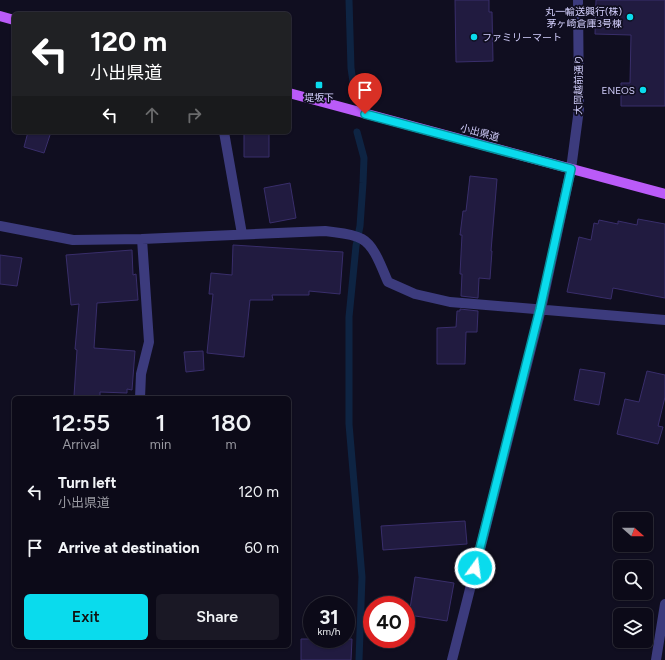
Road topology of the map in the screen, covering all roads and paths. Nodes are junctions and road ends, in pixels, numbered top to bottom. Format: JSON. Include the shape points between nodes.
{"nodes":[{"id":1,"x":578,"y":0,"type":"edge"},
{"id":2,"x":0,"y":16,"type":"edge"},
{"id":3,"x":12,"y":19,"type":"edge"},
{"id":4,"x":291,"y":94,"type":"edge"},
{"id":5,"x":224,"y":134,"type":"edge"},
{"id":6,"x":571,"y":169,"type":"junction"},
{"id":7,"x":665,"y":194,"type":"edge"},
{"id":8,"x":0,"y":226,"type":"edge"},
{"id":9,"x":242,"y":234,"type":"junction"},
{"id":10,"x":142,"y":239,"type":"junction"},
{"id":11,"x":540,"y":309,"type":"junction"},
{"id":12,"x":665,"y":320,"type":"edge"},
{"id":13,"x":140,"y":396,"type":"edge"},
{"id":14,"x":665,"y":604,"type":"edge"},
{"id":15,"x":452,"y":660,"type":"edge"},
{"id":16,"x":656,"y":660,"type":"edge"}],
"edges":[{"from":1,"to":6,"type":"street","name":"大岡越前通り","via":[[579,109]]},
{"from":2,"to":3,"type":"main road"},
{"from":4,"to":6,"type":"main road","name":"小出県道"},
{"from":5,"to":9,"type":"street"},
{"from":6,"to":7,"type":"main road","name":"小出県道"},
{"from":6,"to":11,"type":"street","name":"大岡越前通り"},
{"from":8,"to":10,"type":"street","via":[[73,240]]},
{"from":9,"to":10,"type":"street"},
{"from":9,"to":11,"type":"street","via":[[325,231],[348,234],[368,244],[388,282],[415,294],[450,302]]},
{"from":10,"to":13,"type":"street","via":[[150,342],[141,374]]},
{"from":11,"to":12,"type":"street"},
{"from":11,"to":15,"type":"street","name":"大岡越前通り"},
{"from":14,"to":16,"type":"street"}]}
